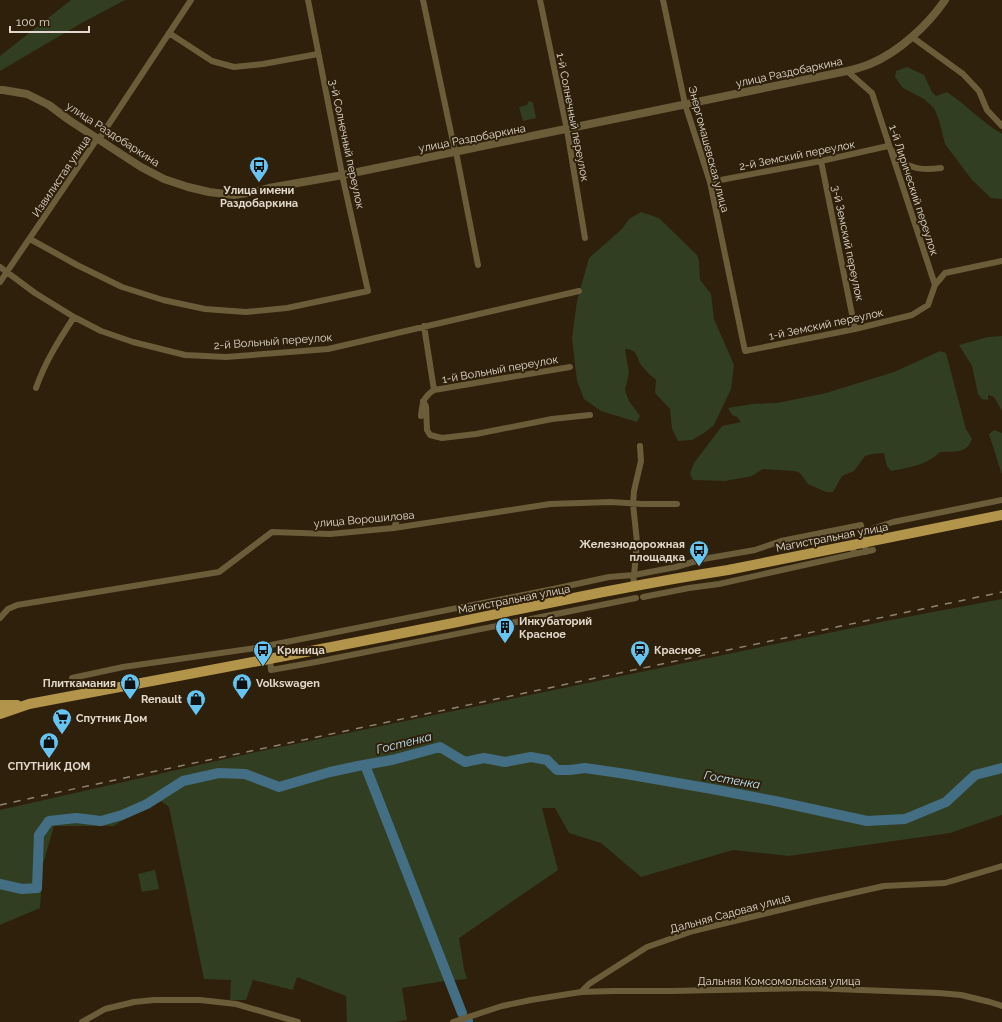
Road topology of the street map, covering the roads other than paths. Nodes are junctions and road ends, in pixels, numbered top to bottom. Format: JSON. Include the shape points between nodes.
{"nodes":[{"id":1,"x":191,"y":0,"type":"edge"},
{"id":2,"x":308,"y":0,"type":"edge"},
{"id":3,"x":423,"y":0,"type":"edge"},
{"id":4,"x":540,"y":0,"type":"edge"},
{"id":5,"x":663,"y":0,"type":"edge"},
{"id":6,"x":945,"y":0,"type":"edge"},
{"id":7,"x":168,"y":33,"type":"junction"},
{"id":8,"x":912,"y":37,"type":"junction"},
{"id":9,"x":318,"y":54,"type":"junction"},
{"id":10,"x":847,"y":71,"type":"junction"},
{"id":11,"x":0,"y":90,"type":"edge"},
{"id":12,"x":685,"y":104,"type":"junction"},
{"id":13,"x":1002,"y":126,"type":"edge"},
{"id":14,"x":567,"y":130,"type":"junction"},
{"id":15,"x":97,"y":139,"type":"junction"},
{"id":16,"x":888,"y":146,"type":"junction"},
{"id":17,"x":456,"y":152,"type":"junction"},
{"id":18,"x":821,"y":161,"type":"junction"},
{"id":19,"x":941,"y":168,"type":"dead end"},
{"id":20,"x":343,"y":175,"type":"junction"},
{"id":21,"x":710,"y":182,"type":"junction"},
{"id":22,"x":585,"y":238,"type":"dead end"},
{"id":23,"x":30,"y":239,"type":"junction"},
{"id":24,"x":1002,"y":261,"type":"edge"},
{"id":25,"x":478,"y":265,"type":"dead end"},
{"id":26,"x":0,"y":267,"type":"edge"},
{"id":27,"x":7,"y":271,"type":"junction"},
{"id":28,"x":0,"y":282,"type":"edge"},
{"id":29,"x":935,"y":284,"type":"junction"},
{"id":30,"x":579,"y":291,"type":"dead end"},
{"id":31,"x":74,"y":317,"type":"junction"},
{"id":32,"x":424,"y":326,"type":"junction"},
{"id":33,"x":855,"y":329,"type":"junction"},
{"id":34,"x":745,"y":351,"type":"joint"},
{"id":35,"x":570,"y":367,"type":"dead end"},
{"id":36,"x":36,"y":388,"type":"dead end"},
{"id":37,"x":434,"y":390,"type":"junction"},
{"id":38,"x":423,"y":401,"type":"junction"},
{"id":39,"x":590,"y":415,"type":"dead end"},
{"id":40,"x":421,"y":416,"type":"dead end"},
{"id":41,"x":640,"y":446,"type":"dead end"},
{"id":42,"x":1002,"y":500,"type":"edge"},
{"id":43,"x":633,"y":504,"type":"junction"},
{"id":44,"x":677,"y":504,"type":"dead end"},
{"id":45,"x":1002,"y":515,"type":"edge"},
{"id":46,"x":397,"y":520,"type":"dead end"},
{"id":47,"x":394,"y":528,"type":"junction"},
{"id":48,"x":862,"y":532,"type":"junction"},
{"id":49,"x":865,"y":547,"type":"junction"},
{"id":50,"x":853,"y":550,"type":"junction"},
{"id":51,"x":873,"y":550,"type":"dead end"},
{"id":52,"x":634,"y":575,"type":"junction"},
{"id":53,"x":633,"y":587,"type":"junction"},
{"id":54,"x":643,"y":597,"type":"dead end"},
{"id":55,"x":636,"y":598,"type":"dead end"},
{"id":56,"x":0,"y":618,"type":"edge"},
{"id":57,"x":270,"y":659,"type":"junction"},
{"id":58,"x":72,"y":678,"type":"dead end"},
{"id":59,"x":29,"y":704,"type":"junction"},
{"id":60,"x":0,"y":705,"type":"edge"},
{"id":61,"x":0,"y":714,"type":"edge"},
{"id":62,"x":1002,"y":866,"type":"edge"},
{"id":63,"x":581,"y":992,"type":"junction"},
{"id":64,"x":1001,"y":1006,"type":"edge"},
{"id":65,"x":82,"y":1022,"type":"edge"},
{"id":66,"x":298,"y":1022,"type":"edge"},
{"id":67,"x":453,"y":1022,"type":"edge"}],
"edges":[{"from":1,"to":7,"type":"street","name":"Извилистая улица"},
{"from":2,"to":9,"type":"street","name":"3-й Солнечный переулок"},
{"from":3,"to":17,"type":"street"},
{"from":4,"to":14,"type":"street","name":"1-й Солнечный переулок"},
{"from":5,"to":12,"type":"street","name":"Энергомашевская улица"},
{"from":6,"to":8,"type":"street","name":"улица Раздобаркина"},
{"from":7,"to":9,"type":"street","via":[[212,61],[234,67]]},
{"from":7,"to":15,"type":"street","name":"Извилистая улица"},
{"from":8,"to":10,"type":"street","name":"улица Раздобаркина","via":[[882,58]]},
{"from":8,"to":13,"type":"street","via":[[963,74],[979,91],[987,110]]},
{"from":9,"to":20,"type":"street","name":"3-й Солнечный переулок"},
{"from":10,"to":12,"type":"street","name":"улица Раздобаркина"},
{"from":10,"to":16,"type":"street","name":"1-й Лирический переулок","via":[[872,93]]},
{"from":11,"to":15,"type":"street","name":"улица Раздобаркина","via":[[27,94],[49,105]]},
{"from":12,"to":14,"type":"street","name":"улица Раздобаркина"},
{"from":12,"to":21,"type":"street","name":"Энергомашевская улица"},
{"from":14,"to":17,"type":"street","name":"улица Раздобаркина"},
{"from":14,"to":22,"type":"street","name":"1-й Солнечный переулок"},
{"from":15,"to":20,"type":"street","name":"улица Раздобаркина","via":[[164,179],[209,192],[234,195]]},
{"from":15,"to":23,"type":"street","name":"Извилистая улица"},
{"from":16,"to":18,"type":"street","name":"2-й Земский переулок"},
{"from":16,"to":19,"type":"street","via":[[901,160],[915,168]]},
{"from":16,"to":29,"type":"street","name":"1-й Лирический переулок"},
{"from":17,"to":20,"type":"street","name":"улица Раздобаркина"},
{"from":17,"to":25,"type":"street"},
{"from":18,"to":21,"type":"street","name":"2-й Земский переулок"},
{"from":18,"to":33,"type":"street","name":"3-й Земский переулок"},
{"from":20,"to":23,"type":"street","name":"3-й Солнечный переулок","via":[[368,291],[287,308],[246,312],[205,309],[162,300],[122,287]]},
{"from":21,"to":34,"type":"street","name":"Энергомашевская улица"},
{"from":23,"to":27,"type":"street","name":"Извилистая улица"},
{"from":24,"to":29,"type":"street","via":[[945,273]]},
{"from":26,"to":27,"type":"street","name":"2-й Вольный переулок"},
{"from":27,"to":28,"type":"street","name":"Извилистая улица"},
{"from":27,"to":31,"type":"street","name":"2-й Вольный переулок","via":[[35,293]]},
{"from":29,"to":33,"type":"street","name":"1-й Земский переулок","via":[[928,305],[912,315]]},
{"from":30,"to":32,"type":"street","name":"2-й Вольный переулок"},
{"from":31,"to":32,"type":"street","name":"2-й Вольный переулок","via":[[101,331],[133,342],[184,355],[226,357],[328,349]]},
{"from":31,"to":36,"type":"street","via":[[51,353]]},
{"from":32,"to":37,"type":"street"},
{"from":33,"to":34,"type":"street","name":"1-й Земский переулок"},
{"from":35,"to":37,"type":"street","name":"1-й Вольный переулок"},
{"from":37,"to":38,"type":"street"},
{"from":38,"to":39,"type":"street","via":[[426,406],[427,430],[430,435],[442,438]]},
{"from":38,"to":40,"type":"street"},
{"from":41,"to":43,"type":"street"},
{"from":42,"to":48,"type":"street","via":[[893,522]]},
{"from":43,"to":44,"type":"street","name":"улица Ворошилова"},
{"from":43,"to":47,"type":"street","name":"улица Ворошилова","via":[[550,504]]},
{"from":43,"to":52,"type":"street","via":[[637,542]]},
{"from":45,"to":49,"type":"main road","name":"Магистральная улица"},
{"from":46,"to":47,"type":"street"},
{"from":47,"to":56,"type":"street","name":"улица Ворошилова","via":[[330,534],[272,532],[219,572],[17,605],[8,609]]},
{"from":48,"to":49,"type":"street"},
{"from":48,"to":52,"type":"street","via":[[861,525]]},
{"from":49,"to":50,"type":"main road","name":"Магистральная улица"},
{"from":49,"to":51,"type":"street"},
{"from":50,"to":53,"type":"main road","name":"Магистральная улица"},
{"from":50,"to":54,"type":"street","via":[[718,584]]},
{"from":52,"to":53,"type":"street"},
{"from":52,"to":58,"type":"street","via":[[608,577],[256,648],[123,667]]},
{"from":53,"to":57,"type":"main road","name":"Магистральная улица"},
{"from":55,"to":57,"type":"street","via":[[271,670]]},
{"from":57,"to":59,"type":"main road","name":"Магистральная улица"},
{"from":59,"to":60,"type":"main road","name":"Магистральная улица"},
{"from":59,"to":61,"type":"main road","name":"Магистральная улица"},
{"from":62,"to":63,"type":"street","name":"Дальняя Садовая улица","via":[[945,883],[884,886],[693,931],[647,947],[589,984]]},
{"from":63,"to":64,"type":"street","name":"Дальняя Комсомольская улица","via":[[809,988],[939,993]]},
{"from":63,"to":67,"type":"street","via":[[502,1006]]},
{"from":65,"to":66,"type":"street","via":[[105,1009],[154,1000],[200,1000],[236,1004]]}]}
